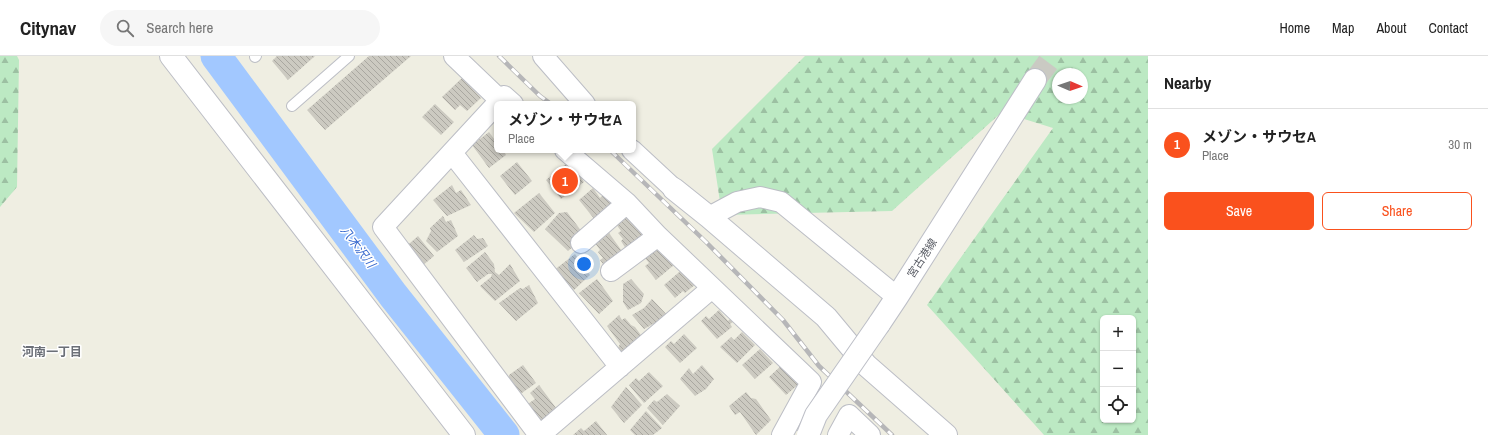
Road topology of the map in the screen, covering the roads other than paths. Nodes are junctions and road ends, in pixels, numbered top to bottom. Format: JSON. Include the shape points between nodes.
{"nodes":[{"id":1,"x":171,"y":56,"type":"edge"},
{"id":2,"x":349,"y":56,"type":"edge"},
{"id":3,"x":454,"y":56,"type":"edge"},
{"id":4,"x":543,"y":56,"type":"edge"},
{"id":5,"x":1035,"y":80,"type":"tunnel mouth"},
{"id":6,"x":505,"y":101,"type":"edge"},
{"id":7,"x":582,"y":101,"type":"edge"},
{"id":8,"x":292,"y":106,"type":"dead end"},
{"id":9,"x":494,"y":113,"type":"edge"},
{"id":10,"x":452,"y":153,"type":"junction"},
{"id":11,"x":569,"y":153,"type":"edge"},
{"id":12,"x":635,"y":153,"type":"edge"},
{"id":13,"x":674,"y":189,"type":"joint"},
{"id":14,"x":627,"y":203,"type":"junction"},
{"id":15,"x":709,"y":217,"type":"junction"},
{"id":16,"x":658,"y":236,"type":"junction"},
{"id":17,"x":581,"y":243,"type":"dead end"},
{"id":18,"x":611,"y":271,"type":"dead end"},
{"id":19,"x":712,"y":288,"type":"junction"},
{"id":20,"x":897,"y":296,"type":"junction"},
{"id":21,"x":620,"y":367,"type":"junction"},
{"id":22,"x":811,"y":382,"type":"junction"},
{"id":23,"x":849,"y":415,"type":"junction"},
{"id":24,"x":464,"y":435,"type":"edge"},
{"id":25,"x":540,"y":435,"type":"edge"},
{"id":26,"x":782,"y":435,"type":"edge"},
{"id":27,"x":808,"y":435,"type":"edge"},
{"id":28,"x":838,"y":435,"type":"edge"},
{"id":29,"x":870,"y":435,"type":"edge"},
{"id":30,"x":946,"y":435,"type":"edge"}],
"edges":[{"from":1,"to":24,"type":"street"},
{"from":2,"to":8,"type":"lane"},
{"from":3,"to":6,"type":"street"},
{"from":4,"to":7,"type":"street"},
{"from":5,"to":20,"type":"street","name":"宮古港線"},
{"from":9,"to":10,"type":"street"},
{"from":10,"to":21,"type":"street"},
{"from":10,"to":25,"type":"street","via":[[383,227]]},
{"from":11,"to":14,"type":"street"},
{"from":12,"to":13,"type":"street"},
{"from":13,"to":15,"type":"street"},
{"from":14,"to":16,"type":"street"},
{"from":14,"to":17,"type":"street"},
{"from":15,"to":20,"type":"street","via":[[737,202],[760,197],[781,202]]},
{"from":15,"to":30,"type":"street","via":[[826,317],[866,365]]},
{"from":16,"to":18,"type":"street"},
{"from":16,"to":19,"type":"street"},
{"from":19,"to":21,"type":"street"},
{"from":19,"to":22,"type":"street"},
{"from":20,"to":27,"type":"street","name":"宮古港線","bridge":true,"via":[[816,415]]},
{"from":21,"to":25,"type":"street"},
{"from":22,"to":23,"type":"street"},
{"from":22,"to":26,"type":"street"},
{"from":23,"to":28,"type":"street"},
{"from":23,"to":29,"type":"street"}]}
